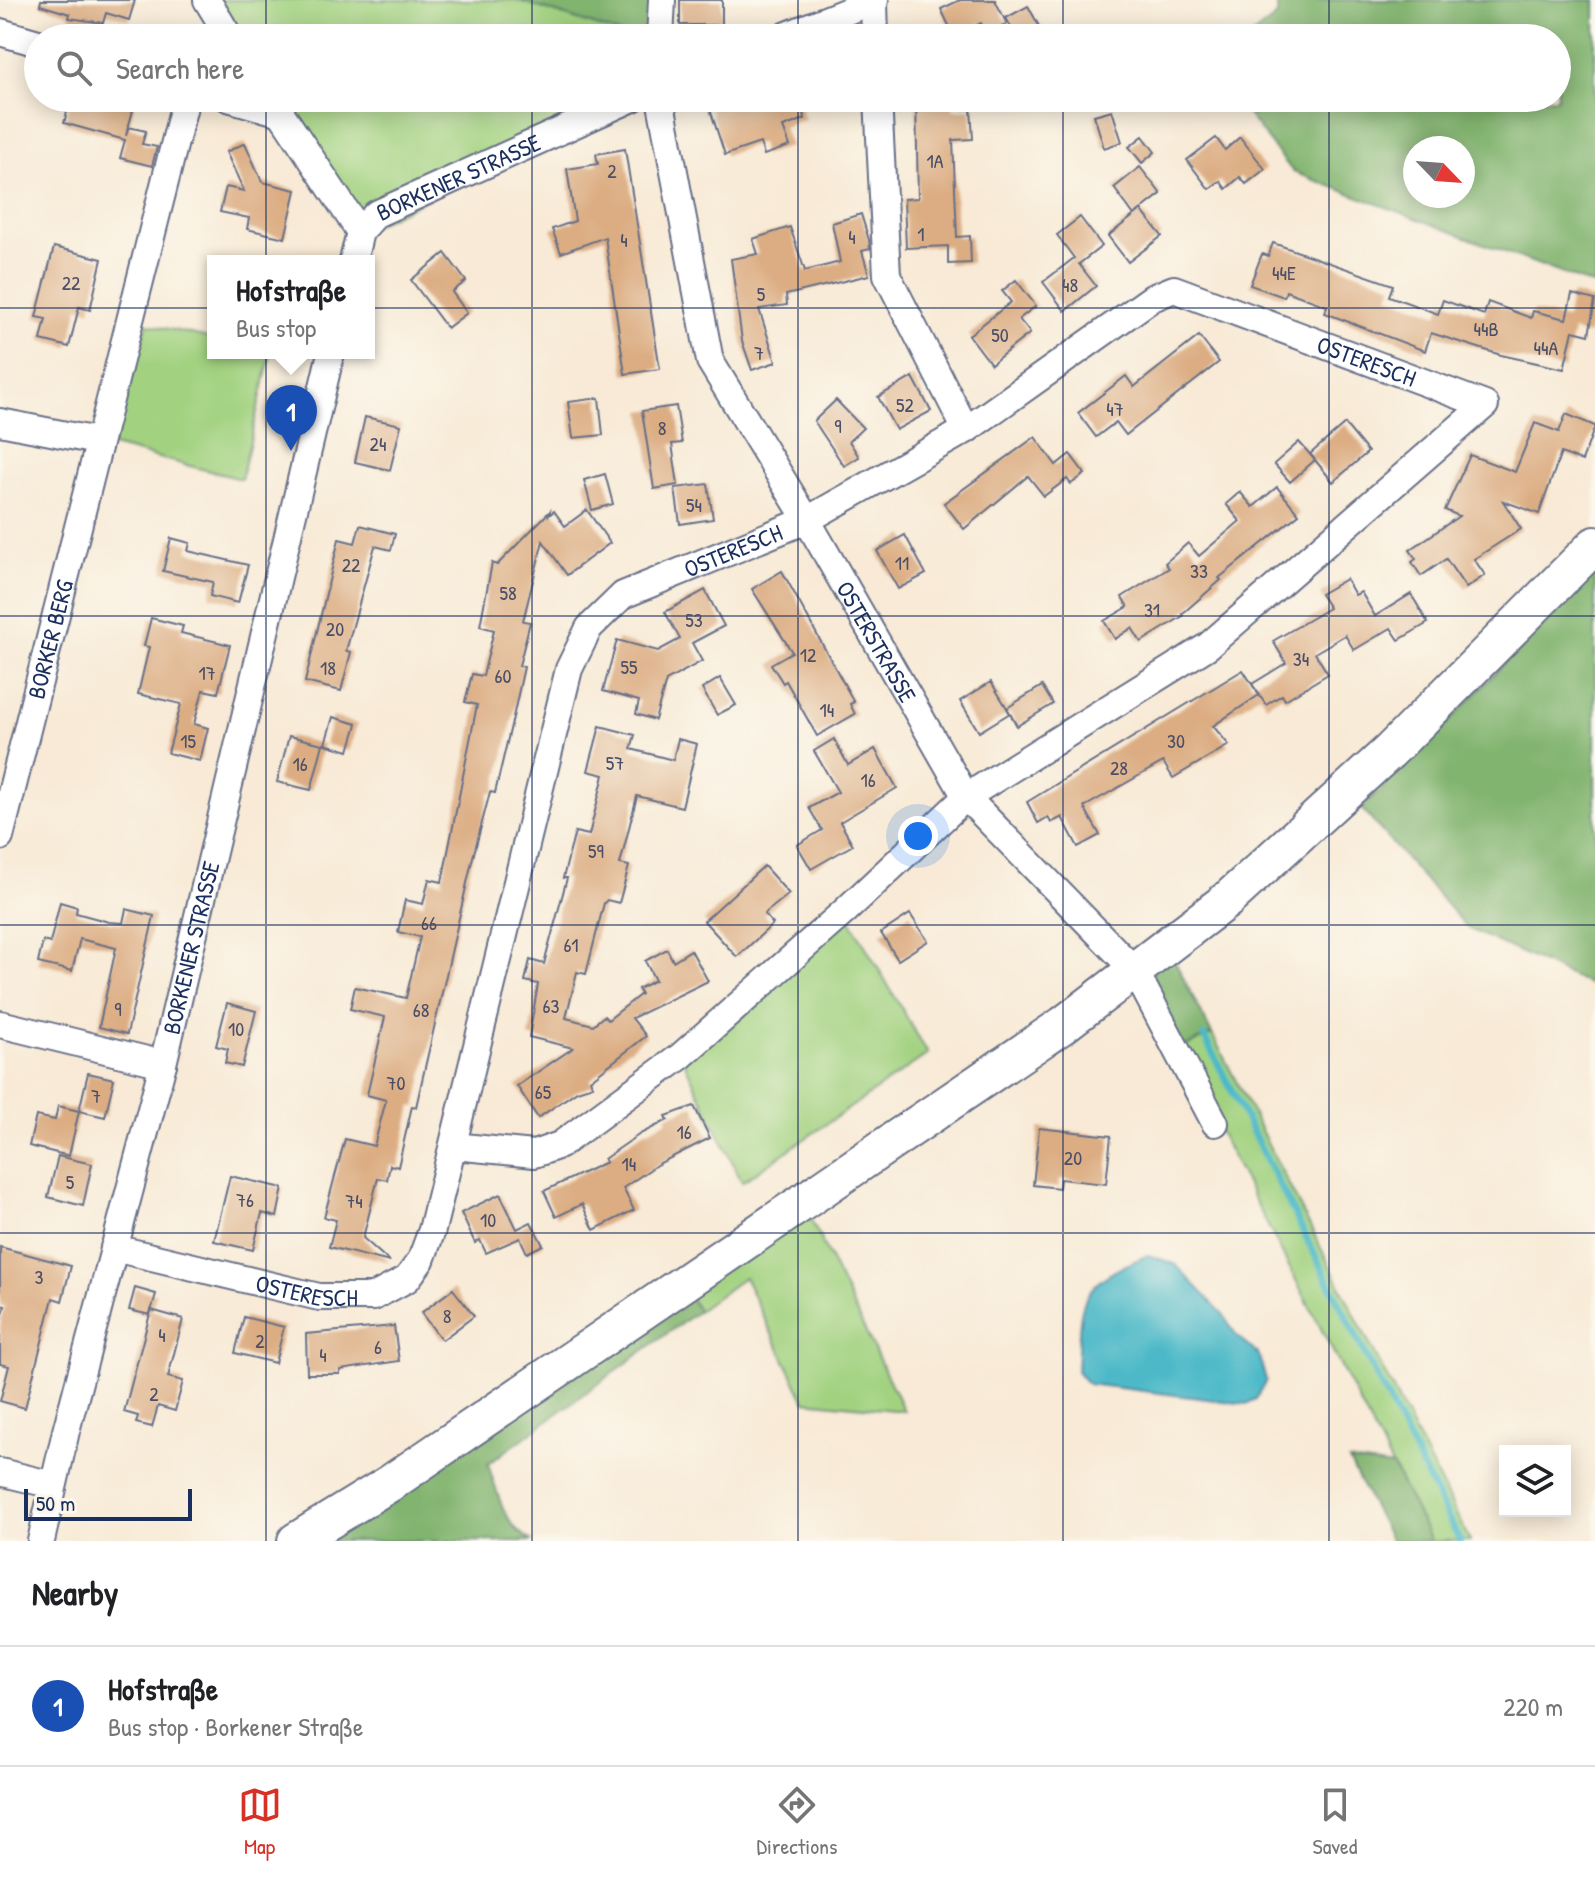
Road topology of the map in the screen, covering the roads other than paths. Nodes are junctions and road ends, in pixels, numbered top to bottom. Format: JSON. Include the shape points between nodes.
{"nodes":[{"id":1,"x":207,"y":0,"type":"edge"},
{"id":2,"x":662,"y":0,"type":"edge"},
{"id":3,"x":874,"y":0,"type":"edge"},
{"id":4,"x":222,"y":24,"type":"edge"},
{"id":5,"x":661,"y":24,"type":"edge"},
{"id":6,"x":815,"y":24,"type":"edge"},
{"id":7,"x":875,"y":24,"type":"edge"},
{"id":8,"x":0,"y":32,"type":"edge"},
{"id":9,"x":24,"y":39,"type":"edge"},
{"id":10,"x":182,"y":112,"type":"edge"},
{"id":11,"x":281,"y":112,"type":"edge"},
{"id":12,"x":602,"y":112,"type":"edge"},
{"id":13,"x":663,"y":112,"type":"edge"},
{"id":14,"x":879,"y":112,"type":"edge"},
{"id":15,"x":360,"y":232,"type":"junction"},
{"id":16,"x":354,"y":255,"type":"edge"},
{"id":17,"x":330,"y":359,"type":"edge"},
{"id":18,"x":0,"y":422,"type":"edge"},
{"id":19,"x":966,"y":430,"type":"junction"},
{"id":20,"x":97,"y":441,"type":"junction"},
{"id":21,"x":807,"y":520,"type":"junction"},
{"id":22,"x":1595,"y":545,"type":"edge"},
{"id":23,"x":966,"y":797,"type":"junction"},
{"id":24,"x":0,"y":837,"type":"edge"},
{"id":25,"x":1135,"y":971,"type":"junction"},
{"id":26,"x":0,"y":1024,"type":"edge"},
{"id":27,"x":163,"y":1064,"type":"junction"},
{"id":28,"x":1215,"y":1123,"type":"dead end"},
{"id":29,"x":454,"y":1146,"type":"junction"},
{"id":30,"x":114,"y":1248,"type":"junction"},
{"id":31,"x":0,"y":1472,"type":"edge"},
{"id":32,"x":53,"y":1485,"type":"junction"},
{"id":33,"x":41,"y":1541,"type":"edge"},
{"id":34,"x":296,"y":1541,"type":"edge"}],
"edges":[{"from":1,"to":4,"type":"street"},
{"from":2,"to":5,"type":"street"},
{"from":3,"to":6,"type":"street"},
{"from":3,"to":7,"type":"street"},
{"from":8,"to":9,"type":"street"},
{"from":10,"to":20,"type":"street","name":"BORKER BERG"},
{"from":11,"to":15,"type":"street"},
{"from":12,"to":15,"type":"street","name":"BORKENER STRASSE","via":[[376,214]]},
{"from":13,"to":21,"type":"street","name":"OSTERSTRASSE","via":[[710,361]]},
{"from":14,"to":19,"type":"street","via":[[887,275]]},
{"from":15,"to":16,"type":"street","name":"BORKENER STRASSE"},
{"from":17,"to":27,"type":"street","name":"BORKENER STRASSE"},
{"from":18,"to":20,"type":"street"},
{"from":19,"to":21,"type":"street","name":"OSTERESCH"},
{"from":19,"to":23,"type":"street","name":"OSTERESCH","via":[[1152,298],[1174,289],[1485,405],[1208,646]]},
{"from":20,"to":24,"type":"street","name":"BORKER BERG"},
{"from":21,"to":23,"type":"street","name":"OSTERSTRASSE"},
{"from":21,"to":29,"type":"street","name":"OSTERESCH","via":[[623,595],[589,628],[569,669]]},
{"from":22,"to":25,"type":"street","via":[[1390,751],[1227,900]]},
{"from":23,"to":25,"type":"street","name":"OSTERSTRASSE"},
{"from":23,"to":29,"type":"street","name":"OSTERESCH","via":[[681,1056],[560,1145],[534,1154]]},
{"from":25,"to":28,"type":"street","name":"OSTERSTRASSE"},
{"from":25,"to":34,"type":"street","via":[[498,1410]]},
{"from":26,"to":27,"type":"street"},
{"from":27,"to":30,"type":"street","name":"BORKENER STRASSE"},
{"from":29,"to":30,"type":"street","name":"OSTERESCH","via":[[421,1260],[407,1279],[373,1297],[319,1297]]},
{"from":30,"to":32,"type":"street","name":"BORKENER STRASSE"},
{"from":31,"to":32,"type":"street"},
{"from":32,"to":33,"type":"street","name":"BORKENER STRASSE"}]}
